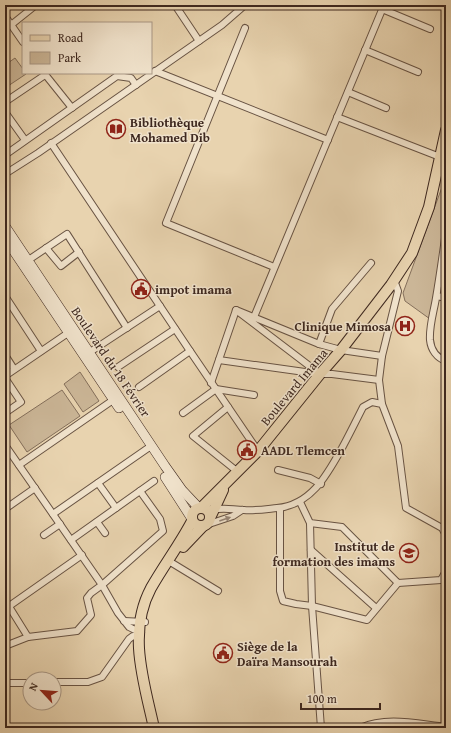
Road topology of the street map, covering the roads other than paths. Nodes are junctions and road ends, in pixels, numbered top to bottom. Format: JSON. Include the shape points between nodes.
{"nodes":[{"id":1,"x":36,"y":5,"type":"edge"},
{"id":2,"x":175,"y":5,"type":"edge"},
{"id":3,"x":245,"y":5,"type":"edge"},
{"id":4,"x":383,"y":7,"type":"edge"},
{"id":5,"x":5,"y":16,"type":"edge"},
{"id":6,"x":11,"y":25,"type":"junction"},
{"id":7,"x":245,"y":28,"type":"dead end"},
{"id":8,"x":430,"y":29,"type":"dead end"},
{"id":9,"x":22,"y":41,"type":"edge"},
{"id":10,"x":199,"y":41,"type":"junction"},
{"id":11,"x":365,"y":50,"type":"junction"},
{"id":12,"x":155,"y":71,"type":"junction"},
{"id":13,"x":418,"y":72,"type":"dead end"},
{"id":14,"x":152,"y":73,"type":"edge"},
{"id":15,"x":45,"y":74,"type":"edge"},
{"id":16,"x":151,"y":74,"type":"edge"},
{"id":17,"x":136,"y":84,"type":"junction"},
{"id":18,"x":348,"y":92,"type":"junction"},
{"id":19,"x":216,"y":95,"type":"junction"},
{"id":20,"x":5,"y":102,"type":"edge"},
{"id":21,"x":72,"y":108,"type":"junction"},
{"id":22,"x":386,"y":108,"type":"dead end"},
{"id":23,"x":5,"y":112,"type":"edge"},
{"id":24,"x":337,"y":117,"type":"junction"},
{"id":25,"x":446,"y":130,"type":"edge"},
{"id":26,"x":25,"y":140,"type":"junction"},
{"id":27,"x":328,"y":140,"type":"junction"},
{"id":28,"x":51,"y":143,"type":"junction"},
{"id":29,"x":5,"y":154,"type":"edge"},
{"id":30,"x":440,"y":157,"type":"junction"},
{"id":31,"x":442,"y":169,"type":"edge"},
{"id":32,"x":5,"y":174,"type":"edge"},
{"id":33,"x":5,"y":226,"type":"edge"},
{"id":34,"x":446,"y":231,"type":"edge"},
{"id":35,"x":5,"y":238,"type":"edge"},
{"id":36,"x":46,"y":248,"type":"junction"},
{"id":37,"x":79,"y":252,"type":"junction"},
{"id":38,"x":27,"y":260,"type":"junction"},
{"id":39,"x":371,"y":263,"type":"dead end"},
{"id":40,"x":274,"y":268,"type":"junction"},
{"id":41,"x":394,"y":280,"type":"junction"},
{"id":42,"x":5,"y":296,"type":"edge"},
{"id":43,"x":437,"y":296,"type":"junction"},
{"id":44,"x":446,"y":298,"type":"edge"},
{"id":45,"x":160,"y":306,"type":"junction"},
{"id":46,"x":236,"y":310,"type":"junction"},
{"id":47,"x":254,"y":317,"type":"junction"},
{"id":48,"x":127,"y":328,"type":"junction"},
{"id":49,"x":175,"y":329,"type":"junction"},
{"id":50,"x":68,"y":333,"type":"junction"},
{"id":51,"x":319,"y":344,"type":"junction"},
{"id":52,"x":341,"y":350,"type":"junction"},
{"id":53,"x":41,"y":351,"type":"junction"},
{"id":54,"x":190,"y":351,"type":"junction"},
{"id":55,"x":90,"y":352,"type":"junction"},
{"id":56,"x":5,"y":356,"type":"edge"},
{"id":57,"x":382,"y":356,"type":"junction"},
{"id":58,"x":220,"y":360,"type":"junction"},
{"id":59,"x":446,"y":361,"type":"edge"},
{"id":60,"x":118,"y":367,"type":"dead end"},
{"id":61,"x":14,"y":369,"type":"junction"},
{"id":62,"x":320,"y":374,"type":"junction"},
{"id":63,"x":5,"y":377,"type":"edge"},
{"id":64,"x":379,"y":380,"type":"junction"},
{"id":65,"x":211,"y":383,"type":"junction"},
{"id":66,"x":139,"y":386,"type":"dead end"},
{"id":67,"x":216,"y":390,"type":"junction"},
{"id":68,"x":254,"y":395,"type":"dead end"},
{"id":69,"x":116,"y":398,"type":"junction"},
{"id":70,"x":382,"y":404,"type":"junction"},
{"id":71,"x":228,"y":407,"type":"junction"},
{"id":72,"x":5,"y":413,"type":"edge"},
{"id":73,"x":183,"y":413,"type":"dead end"},
{"id":74,"x":5,"y":444,"type":"edge"},
{"id":75,"x":149,"y":448,"type":"junction"},
{"id":76,"x":258,"y":451,"type":"junction"},
{"id":77,"x":19,"y":465,"type":"junction"},
{"id":78,"x":278,"y":470,"type":"dead end"},
{"id":79,"x":238,"y":472,"type":"junction"},
{"id":80,"x":154,"y":481,"type":"dead end"},
{"id":81,"x":98,"y":483,"type":"junction"},
{"id":82,"x":321,"y":484,"type":"junction"},
{"id":83,"x":35,"y":488,"type":"junction"},
{"id":84,"x":140,"y":491,"type":"junction"},
{"id":85,"x":300,"y":502,"type":"junction"},
{"id":86,"x":116,"y":508,"type":"junction"},
{"id":87,"x":280,"y":508,"type":"junction"},
{"id":88,"x":5,"y":509,"type":"edge"},
{"id":89,"x":242,"y":510,"type":"junction"},
{"id":90,"x":53,"y":514,"type":"junction"},
{"id":91,"x":206,"y":515,"type":"junction"},
{"id":92,"x":192,"y":520,"type":"junction"},
{"id":93,"x":97,"y":522,"type":"junction"},
{"id":94,"x":310,"y":523,"type":"junction"},
{"id":95,"x":60,"y":524,"type":"junction"},
{"id":96,"x":105,"y":532,"type":"dead end"},
{"id":97,"x":44,"y":535,"type":"dead end"},
{"id":98,"x":446,"y":535,"type":"edge"},
{"id":99,"x":72,"y":540,"type":"junction"},
{"id":100,"x":311,"y":550,"type":"junction"},
{"id":101,"x":82,"y":555,"type":"junction"},
{"id":102,"x":172,"y":563,"type":"junction"},
{"id":103,"x":446,"y":570,"type":"edge"},
{"id":104,"x":398,"y":583,"type":"junction"},
{"id":105,"x":102,"y":585,"type":"junction"},
{"id":106,"x":218,"y":591,"type":"dead end"},
{"id":107,"x":5,"y":600,"type":"edge"},
{"id":108,"x":312,"y":606,"type":"junction"},
{"id":109,"x":7,"y":608,"type":"edge"},
{"id":110,"x":376,"y":608,"type":"junction"},
{"id":111,"x":124,"y":621,"type":"junction"},
{"id":112,"x":142,"y":622,"type":"junction"},
{"id":113,"x":140,"y":634,"type":"junction"},
{"id":114,"x":28,"y":637,"type":"junction"},
{"id":115,"x":5,"y":646,"type":"edge"},
{"id":116,"x":62,"y":682,"type":"edge"},
{"id":117,"x":5,"y":683,"type":"edge"},
{"id":118,"x":22,"y":683,"type":"edge"},
{"id":119,"x":446,"y":727,"type":"edge"},
{"id":120,"x":154,"y":728,"type":"edge"},
{"id":121,"x":161,"y":728,"type":"edge"},
{"id":122,"x":321,"y":728,"type":"edge"},
{"id":123,"x":360,"y":728,"type":"edge"}],
"edges":[{"from":1,"to":6,"type":"street"},
{"from":2,"to":10,"type":"street"},
{"from":3,"to":10,"type":"street"},
{"from":4,"to":8,"type":"street"},
{"from":4,"to":11,"type":"street"},
{"from":5,"to":6,"type":"street"},
{"from":6,"to":9,"type":"street"},
{"from":7,"to":19,"type":"street"},
{"from":10,"to":12,"type":"street"},
{"from":11,"to":13,"type":"street"},
{"from":11,"to":18,"type":"street"},
{"from":12,"to":14,"type":"street"},
{"from":12,"to":19,"type":"street"},
{"from":15,"to":20,"type":"street"},
{"from":15,"to":21,"type":"street"},
{"from":16,"to":17,"type":"street"},
{"from":17,"to":21,"type":"street","via":[[131,78],[117,76]]},
{"from":17,"to":28,"type":"street"},
{"from":18,"to":22,"type":"street"},
{"from":18,"to":24,"type":"street"},
{"from":19,"to":27,"type":"street"},
{"from":19,"to":40,"type":"street","via":[[166,223]]},
{"from":21,"to":26,"type":"street"},
{"from":23,"to":26,"type":"street"},
{"from":24,"to":27,"type":"street"},
{"from":24,"to":30,"type":"street"},
{"from":25,"to":30,"type":"main road","name":"Boulevard Imama"},
{"from":26,"to":29,"type":"street"},
{"from":27,"to":40,"type":"street"},
{"from":28,"to":32,"type":"street"},
{"from":28,"to":45,"type":"street"},
{"from":30,"to":31,"type":"main road","name":"Boulevard Imama"},
{"from":31,"to":41,"type":"main road","name":"Boulevard Imama","via":[[412,253]]},
{"from":33,"to":38,"type":"main road","name":"Boulevard du 18 Février"},
{"from":34,"to":43,"type":"street"},
{"from":35,"to":50,"type":"main road","name":"Boulevard du 18 Février"},
{"from":36,"to":37,"type":"street","via":[[61,266]]},
{"from":36,"to":37,"type":"street","via":[[67,234]]},
{"from":36,"to":38,"type":"street"},
{"from":37,"to":48,"type":"street"},
{"from":38,"to":55,"type":"main road","name":"Boulevard du 18 Février"},
{"from":39,"to":51,"type":"street","via":[[332,309]]},
{"from":40,"to":47,"type":"street"},
{"from":41,"to":52,"type":"main road","name":"Boulevard Imama"},
{"from":41,"to":57,"type":"street","via":[[398,291]]},
{"from":42,"to":53,"type":"street"},
{"from":43,"to":44,"type":"street"},
{"from":43,"to":59,"type":"street","via":[[430,340],[435,354]]},
{"from":45,"to":48,"type":"street"},
{"from":45,"to":49,"type":"street"},
{"from":46,"to":47,"type":"street"},
{"from":46,"to":58,"type":"street"},
{"from":46,"to":62,"type":"street"},
{"from":47,"to":51,"type":"street"},
{"from":48,"to":55,"type":"street"},
{"from":49,"to":54,"type":"street"},
{"from":49,"to":60,"type":"street"},
{"from":50,"to":53,"type":"street"},
{"from":50,"to":69,"type":"main road","name":"Boulevard du 18 Février"},
{"from":51,"to":52,"type":"street"},
{"from":52,"to":57,"type":"street"},
{"from":52,"to":62,"type":"main road","name":"Boulevard Imama"},
{"from":53,"to":61,"type":"street"},
{"from":54,"to":65,"type":"street"},
{"from":54,"to":66,"type":"street"},
{"from":55,"to":69,"type":"main road","name":"Boulevard du 18 Février"},
{"from":56,"to":61,"type":"street"},
{"from":57,"to":64,"type":"street"},
{"from":58,"to":62,"type":"street"},
{"from":58,"to":65,"type":"street"},
{"from":61,"to":63,"type":"street"},
{"from":62,"to":64,"type":"street"},
{"from":62,"to":76,"type":"main road","name":"Boulevard Imama"},
{"from":63,"to":72,"type":"street","via":[[21,402]]},
{"from":64,"to":70,"type":"street"},
{"from":65,"to":67,"type":"street"},
{"from":67,"to":68,"type":"street"},
{"from":67,"to":71,"type":"street"},
{"from":67,"to":73,"type":"street"},
{"from":69,"to":75,"type":"main road","name":"Boulevard du 18 Février"},
{"from":69,"to":77,"type":"street"},
{"from":70,"to":82,"type":"street","via":[[372,402],[363,407]]},
{"from":70,"to":98,"type":"street","via":[[398,446],[406,508],[442,528]]},
{"from":71,"to":76,"type":"street"},
{"from":71,"to":79,"type":"street","via":[[193,436]]},
{"from":74,"to":77,"type":"street"},
{"from":75,"to":81,"type":"street"},
{"from":75,"to":91,"type":"main road","name":"Boulevard du 18 Février","via":[[182,490]]},
{"from":75,"to":92,"type":"main road","name":"Boulevard du 18 Février"},
{"from":76,"to":79,"type":"main road","name":"Boulevard Imama"},
{"from":77,"to":83,"type":"street"},
{"from":78,"to":82,"type":"street","via":[[310,478]]},
{"from":79,"to":91,"type":"main road","name":"Boulevard Imama","via":[[228,482]]},
{"from":80,"to":84,"type":"street"},
{"from":81,"to":86,"type":"street"},
{"from":81,"to":90,"type":"street"},
{"from":82,"to":85,"type":"street"},
{"from":83,"to":88,"type":"street"},
{"from":83,"to":90,"type":"street"},
{"from":84,"to":86,"type":"street"},
{"from":84,"to":105,"type":"street","via":[[160,520],[164,531]]},
{"from":85,"to":87,"type":"street"},
{"from":85,"to":94,"type":"street"},
{"from":86,"to":93,"type":"street"},
{"from":87,"to":89,"type":"street"},
{"from":87,"to":108,"type":"street","via":[[280,591],[283,601]]},
{"from":89,"to":91,"type":"street","via":[[234,508]]},
{"from":91,"to":89,"type":"street","one_way":true,"via":[[234,516]]},
{"from":90,"to":95,"type":"street"},
{"from":91,"to":92,"type":"main road","via":[[196,525]]},
{"from":91,"to":92,"type":"main road","name":"Boulevard Imama","via":[[194,512]]},
{"from":91,"to":102,"type":"main road","name":"Boulevard Imama"},
{"from":92,"to":112,"type":"main road","name":"Boulevard Imama","via":[[151,588]]},
{"from":93,"to":96,"type":"street"},
{"from":93,"to":99,"type":"street"},
{"from":94,"to":100,"type":"street"},
{"from":94,"to":104,"type":"street","via":[[342,527]]},
{"from":95,"to":97,"type":"street"},
{"from":95,"to":99,"type":"street"},
{"from":99,"to":101,"type":"street"},
{"from":100,"to":108,"type":"street"},
{"from":100,"to":110,"type":"street"},
{"from":101,"to":105,"type":"street"},
{"from":101,"to":109,"type":"street"},
{"from":102,"to":106,"type":"street"},
{"from":102,"to":112,"type":"main road","name":"Boulevard Imama"},
{"from":103,"to":104,"type":"street","via":[[441,580]]},
{"from":104,"to":110,"type":"street"},
{"from":105,"to":111,"type":"street"},
{"from":105,"to":114,"type":"street","via":[[87,598],[91,615],[78,631]]},
{"from":107,"to":109,"type":"street"},
{"from":108,"to":110,"type":"street","via":[[367,620]]},
{"from":108,"to":122,"type":"street"},
{"from":109,"to":114,"type":"street"},
{"from":111,"to":112,"type":"street"},
{"from":111,"to":113,"type":"street"},
{"from":112,"to":113,"type":"main road","name":"Boulevard Imama"},
{"from":113,"to":116,"type":"street","via":[[129,639],[102,677],[88,682]]},
{"from":113,"to":120,"type":"main road","name":"Boulevard Imama","via":[[139,657]]},
{"from":113,"to":121,"type":"main road","name":"Boulevard Imama"},
{"from":114,"to":115,"type":"street"},
{"from":117,"to":118,"type":"street"},
{"from":119,"to":123,"type":"street","via":[[396,721],[368,724]]}]}
